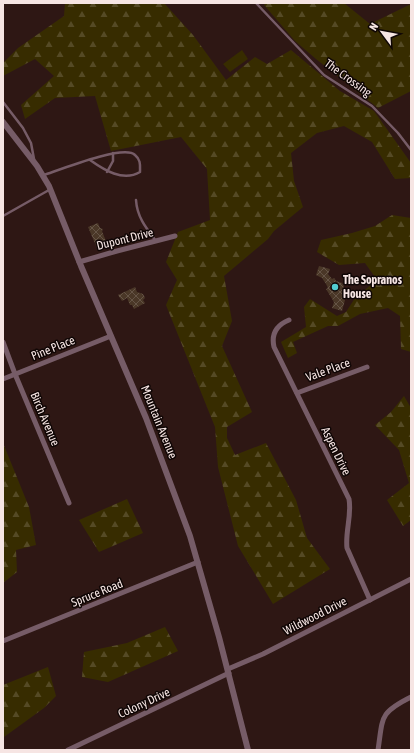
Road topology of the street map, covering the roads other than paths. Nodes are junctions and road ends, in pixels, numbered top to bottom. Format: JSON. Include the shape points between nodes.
{"nodes":[{"id":1,"x":256,"y":3,"type":"edge"},
{"id":2,"x":3,"y":102,"type":"edge"},
{"id":3,"x":3,"y":122,"type":"edge"},
{"id":4,"x":411,"y":150,"type":"edge"},
{"id":5,"x":113,"y":153,"type":"junction"},
{"id":6,"x":90,"y":160,"type":"junction"},
{"id":7,"x":34,"y":162,"type":"junction"},
{"id":8,"x":107,"y":172,"type":"junction"},
{"id":9,"x":43,"y":175,"type":"junction"},
{"id":10,"x":50,"y":189,"type":"junction"},
{"id":11,"x":136,"y":200,"type":"dead end"},
{"id":12,"x":3,"y":216,"type":"edge"},
{"id":13,"x":175,"y":236,"type":"dead end"},
{"id":14,"x":156,"y":241,"type":"junction"},
{"id":15,"x":79,"y":262,"type":"junction"},
{"id":16,"x":289,"y":320,"type":"dead end"},
{"id":17,"x":112,"y":336,"type":"junction"},
{"id":18,"x":3,"y":342,"type":"edge"},
{"id":19,"x":367,"y":367,"type":"dead end"},
{"id":20,"x":15,"y":374,"type":"junction"},
{"id":21,"x":3,"y":379,"type":"edge"},
{"id":22,"x":297,"y":393,"type":"junction"},
{"id":23,"x":69,"y":503,"type":"dead end"},
{"id":24,"x":198,"y":562,"type":"junction"},
{"id":25,"x":411,"y":580,"type":"edge"},
{"id":26,"x":370,"y":600,"type":"junction"},
{"id":27,"x":3,"y":641,"type":"edge"},
{"id":28,"x":229,"y":671,"type":"junction"},
{"id":29,"x":411,"y":697,"type":"edge"},
{"id":30,"x":68,"y":750,"type":"edge"},
{"id":31,"x":248,"y":750,"type":"edge"},
{"id":32,"x":378,"y":750,"type":"edge"}],
"edges":[{"from":1,"to":4,"type":"lane","name":"The Crossing","via":[[324,75],[372,106]]},
{"from":2,"to":7,"type":"lane","via":[[31,143]]},
{"from":3,"to":7,"type":"street","name":"Mountain Avenue"},
{"from":5,"to":6,"type":"lane"},
{"from":5,"to":8,"type":"lane"},
{"from":5,"to":8,"type":"lane","via":[[134,154],[140,162],[140,172],[134,175]]},
{"from":6,"to":8,"type":"lane"},
{"from":6,"to":9,"type":"lane"},
{"from":7,"to":9,"type":"street","name":"Mountain Avenue"},
{"from":9,"to":10,"type":"street","name":"Mountain Avenue"},
{"from":10,"to":12,"type":"lane"},
{"from":10,"to":15,"type":"street","name":"Mountain Avenue"},
{"from":11,"to":14,"type":"lane","via":[[137,212]]},
{"from":13,"to":14,"type":"street","name":"Dupont Drive"},
{"from":14,"to":15,"type":"street","name":"Dupont Drive"},
{"from":15,"to":17,"type":"street","name":"Mountain Avenue"},
{"from":16,"to":22,"type":"street","name":"Aspen Drive","via":[[277,328],[273,343]]},
{"from":17,"to":20,"type":"street","name":"Pine Place"},
{"from":17,"to":24,"type":"street","name":"Mountain Avenue","via":[[158,448]]},
{"from":18,"to":20,"type":"street","name":"Birch Avenue"},
{"from":19,"to":22,"type":"street","name":"Vale Place"},
{"from":20,"to":21,"type":"street","name":"Pine Place"},
{"from":20,"to":23,"type":"street","name":"Birch Avenue"},
{"from":22,"to":26,"type":"street","name":"Aspen Drive","via":[[349,499],[347,548]]},
{"from":24,"to":27,"type":"street","name":"Spruce Road"},
{"from":24,"to":28,"type":"street","name":"Mountain Avenue"},
{"from":25,"to":26,"type":"street","name":"Wildwood Drive"},
{"from":26,"to":28,"type":"street","name":"Wildwood Drive"},
{"from":28,"to":30,"type":"street","name":"Colony Drive"},
{"from":28,"to":31,"type":"street","name":"Mountain Avenue"},
{"from":29,"to":32,"type":"street","via":[[395,705],[385,715]]}]}
